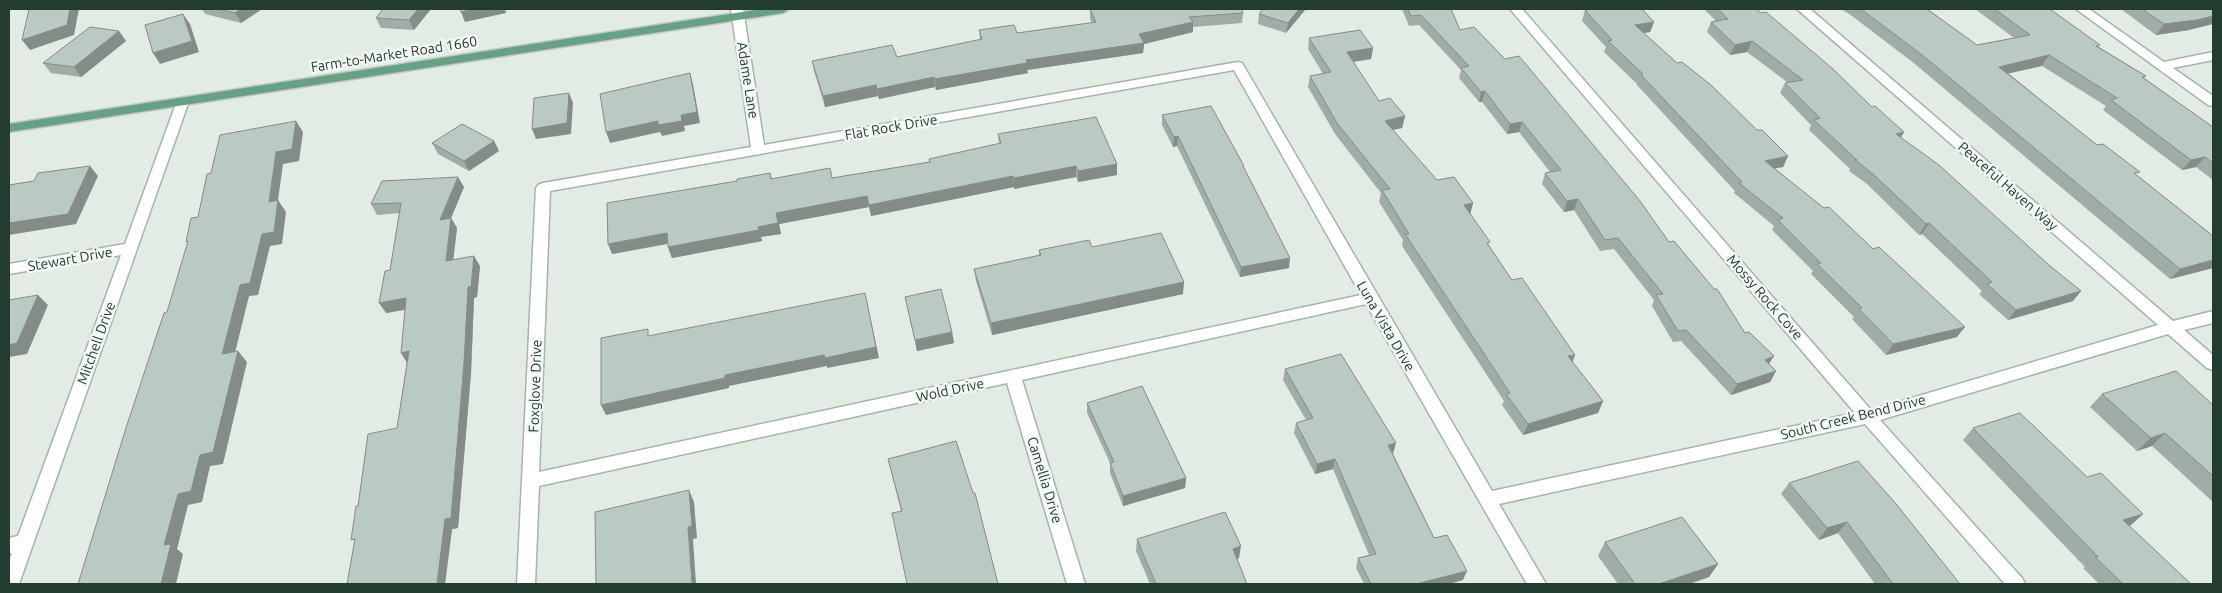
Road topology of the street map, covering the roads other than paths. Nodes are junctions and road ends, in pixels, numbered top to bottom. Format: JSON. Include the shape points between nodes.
{"nodes":[{"id":1,"x":783,"y":9,"type":"edge"},
{"id":2,"x":1516,"y":9,"type":"edge"},
{"id":3,"x":1802,"y":9,"type":"edge"},
{"id":4,"x":2082,"y":9,"type":"edge"},
{"id":5,"x":737,"y":12,"type":"edge"},
{"id":6,"x":2213,"y":56,"type":"edge"},
{"id":7,"x":1238,"y":66,"type":"joint"},
{"id":8,"x":2162,"y":66,"type":"junction"},
{"id":9,"x":183,"y":101,"type":"junction"},
{"id":10,"x":2213,"y":102,"type":"edge"},
{"id":11,"x":9,"y":128,"type":"edge"},
{"id":12,"x":758,"y":151,"type":"junction"},
{"id":13,"x":543,"y":188,"type":"joint"},
{"id":14,"x":130,"y":248,"type":"junction"},
{"id":15,"x":9,"y":269,"type":"edge"},
{"id":16,"x":1370,"y":298,"type":"junction"},
{"id":17,"x":2213,"y":318,"type":"edge"},
{"id":18,"x":2172,"y":327,"type":"junction"},
{"id":19,"x":2213,"y":364,"type":"edge"},
{"id":20,"x":1014,"y":376,"type":"junction"},
{"id":21,"x":1868,"y":417,"type":"junction"},
{"id":22,"x":531,"y":482,"type":"junction"},
{"id":23,"x":1488,"y":500,"type":"junction"},
{"id":24,"x":17,"y":545,"type":"edge"},
{"id":25,"x":10,"y":584,"type":"edge"},
{"id":26,"x":526,"y":584,"type":"edge"},
{"id":27,"x":1076,"y":584,"type":"edge"},
{"id":28,"x":1537,"y":584,"type":"edge"},
{"id":29,"x":2016,"y":584,"type":"edge"}],
"edges":[{"from":1,"to":5,"type":"main road","name":"Farm-to-Market Road 1660"},
{"from":2,"to":21,"type":"street","name":"Mossy Rock Cove"},
{"from":3,"to":18,"type":"street","name":"Peaceful Haven Way"},
{"from":4,"to":8,"type":"street"},
{"from":5,"to":9,"type":"main road","name":"Farm-to-Market Road 1660"},
{"from":5,"to":12,"type":"street","name":"Adame Lane"},
{"from":6,"to":8,"type":"street"},
{"from":7,"to":12,"type":"street","name":"Flat Rock Drive"},
{"from":7,"to":16,"type":"street","name":"Luna Vista Drive"},
{"from":8,"to":10,"type":"street"},
{"from":9,"to":11,"type":"main road","name":"Farm-to-Market Road 1660"},
{"from":9,"to":14,"type":"street","name":"Mitchell Drive"},
{"from":12,"to":13,"type":"street","name":"Flat Rock Drive"},
{"from":13,"to":22,"type":"street","name":"Foxglove Drive"},
{"from":14,"to":15,"type":"street","name":"Stewart Drive"},
{"from":14,"to":24,"type":"street","name":"Mitchell Drive"},
{"from":16,"to":20,"type":"street","name":"Wold Drive"},
{"from":16,"to":23,"type":"street","name":"Luna Vista Drive"},
{"from":17,"to":18,"type":"street","name":"South Creek Bend Drive"},
{"from":18,"to":19,"type":"street","name":"Peaceful Haven Way"},
{"from":18,"to":21,"type":"street","name":"South Creek Bend Drive"},
{"from":20,"to":22,"type":"street","name":"Wold Drive"},
{"from":20,"to":27,"type":"street","name":"Camellia Drive"},
{"from":21,"to":23,"type":"street","name":"South Creek Bend Drive"},
{"from":21,"to":29,"type":"street","name":"Mossy Rock Cove"},
{"from":22,"to":26,"type":"street","name":"Foxglove Drive"},
{"from":23,"to":28,"type":"street","name":"Luna Vista Drive"},
{"from":24,"to":25,"type":"street","name":"Mitchell Drive"}]}
